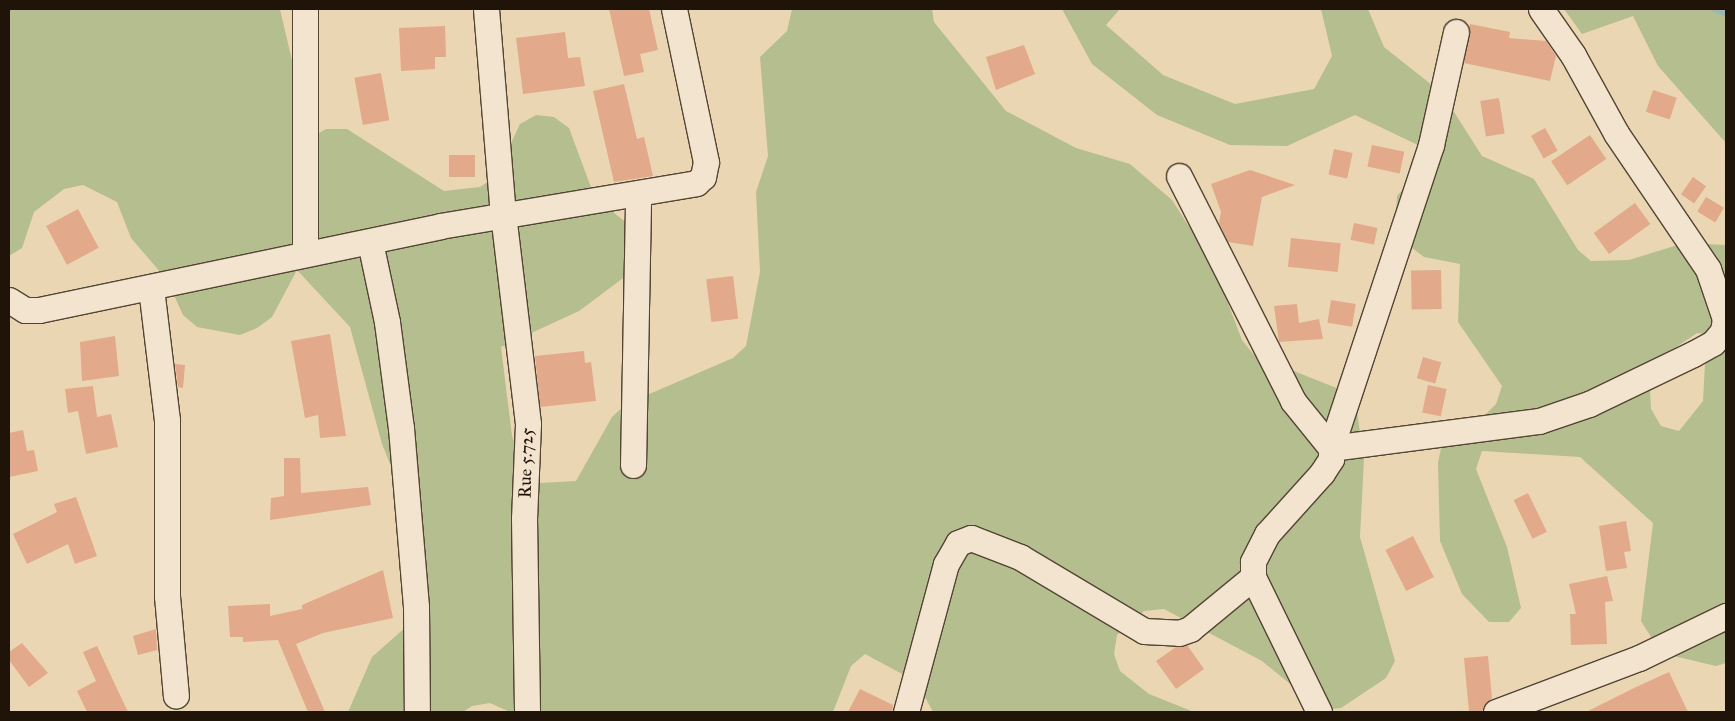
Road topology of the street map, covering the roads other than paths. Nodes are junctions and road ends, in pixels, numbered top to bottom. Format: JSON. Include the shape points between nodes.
{"nodes":[{"id":1,"x":304,"y":9,"type":"edge"},
{"id":2,"x":486,"y":9,"type":"edge"},
{"id":3,"x":674,"y":9,"type":"edge"},
{"id":4,"x":1540,"y":9,"type":"edge"},
{"id":5,"x":1456,"y":32,"type":"dead end"},
{"id":6,"x":1179,"y":176,"type":"dead end"},
{"id":7,"x":638,"y":194,"type":"junction"},
{"id":8,"x":504,"y":214,"type":"junction"},
{"id":9,"x":370,"y":242,"type":"junction"},
{"id":10,"x":305,"y":253,"type":"junction"},
{"id":11,"x":152,"y":288,"type":"junction"},
{"id":12,"x":9,"y":300,"type":"edge"},
{"id":13,"x":1330,"y":448,"type":"junction"},
{"id":14,"x":633,"y":464,"type":"dead end"},
{"id":15,"x":1253,"y":577,"type":"junction"},
{"id":16,"x":1726,"y":616,"type":"edge"},
{"id":17,"x":176,"y":696,"type":"dead end"},
{"id":18,"x":417,"y":712,"type":"edge"},
{"id":19,"x":527,"y":712,"type":"edge"},
{"id":20,"x":906,"y":712,"type":"edge"},
{"id":21,"x":1319,"y":712,"type":"edge"},
{"id":22,"x":1496,"y":712,"type":"edge"}],
"edges":[{"from":1,"to":10,"type":"street"},
{"from":2,"to":8,"type":"street","name":"Rue 5.725"},
{"from":3,"to":7,"type":"street","via":[[706,169],[703,176],[687,187]]},
{"from":4,"to":13,"type":"street","via":[[1573,55],[1616,133],[1708,269],[1725,319],[1723,331],[1713,343],[1693,354],[1589,404],[1539,421]]},
{"from":5,"to":13,"type":"street","via":[[1431,145]]},
{"from":6,"to":13,"type":"street","via":[[1293,401]]},
{"from":7,"to":8,"type":"street"},
{"from":7,"to":14,"type":"street"},
{"from":8,"to":9,"type":"street"},
{"from":8,"to":19,"type":"street","name":"Rue 5.725","via":[[528,424],[524,518]]},
{"from":9,"to":10,"type":"street"},
{"from":9,"to":18,"type":"street","via":[[387,322],[401,428],[416,607]]},
{"from":10,"to":11,"type":"street"},
{"from":11,"to":12,"type":"street","via":[[39,310],[25,310]]},
{"from":11,"to":17,"type":"street","via":[[167,420],[167,596]]},
{"from":13,"to":15,"type":"street","via":[[1331,459],[1322,473],[1257,548]]},
{"from":15,"to":20,"type":"street","via":[[1190,629],[1179,633],[1144,631],[1020,556],[970,538],[958,543],[946,564]]},
{"from":15,"to":21,"type":"street"},
{"from":16,"to":22,"type":"street","via":[[1639,658]]}]}
